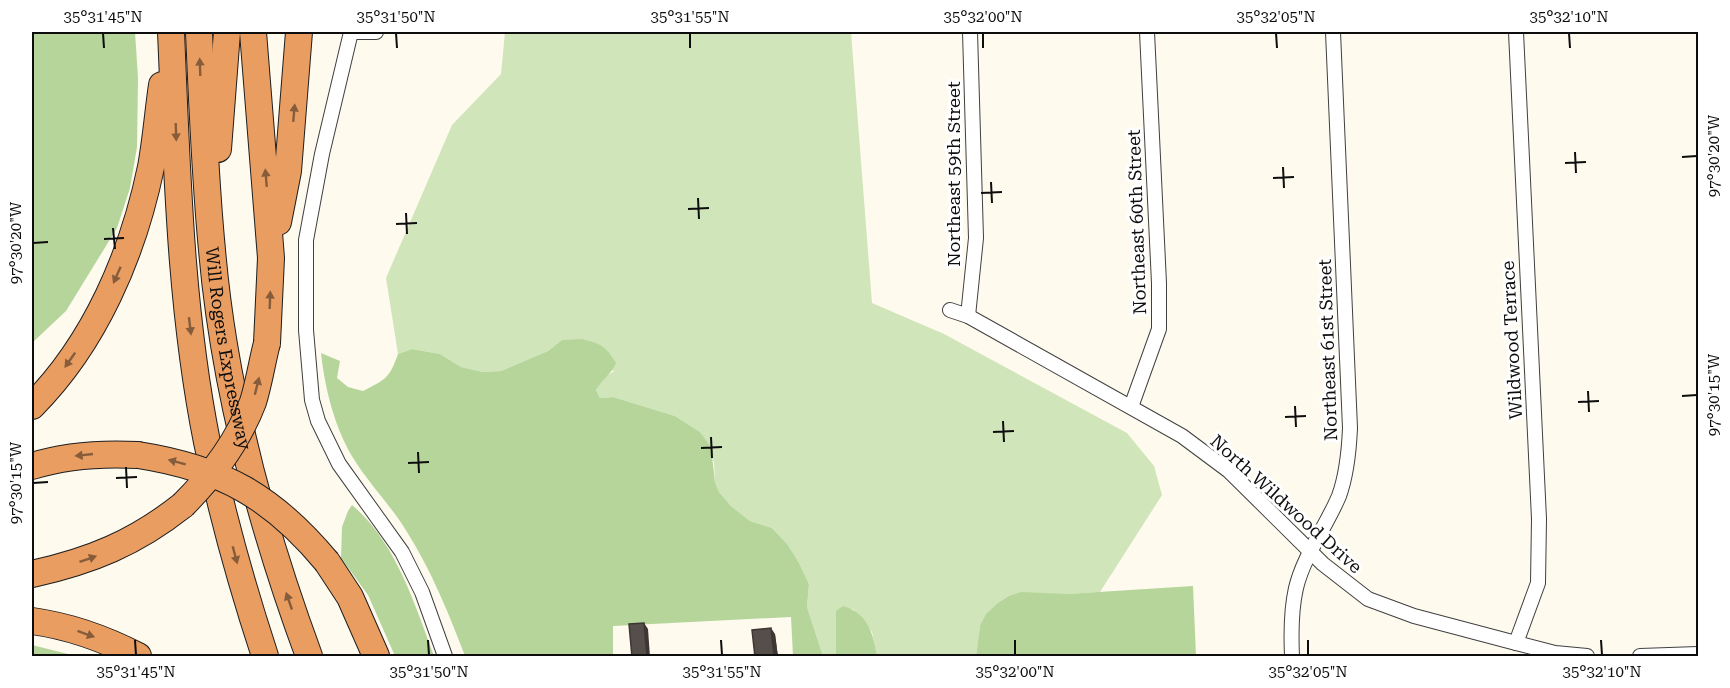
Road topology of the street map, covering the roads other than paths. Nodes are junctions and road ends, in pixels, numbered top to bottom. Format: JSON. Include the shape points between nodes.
{"nodes":[{"id":1,"x":170,"y":32,"type":"edge"},
{"id":2,"x":199,"y":32,"type":"edge"},
{"id":3,"x":227,"y":32,"type":"edge"},
{"id":4,"x":254,"y":32,"type":"edge"},
{"id":5,"x":299,"y":32,"type":"edge"},
{"id":6,"x":351,"y":32,"type":"edge"},
{"id":7,"x":376,"y":32,"type":"edge"},
{"id":8,"x":970,"y":32,"type":"edge"},
{"id":9,"x":1147,"y":32,"type":"edge"},
{"id":10,"x":1333,"y":32,"type":"edge"},
{"id":11,"x":1516,"y":32,"type":"edge"},
{"id":12,"x":212,"y":251,"type":"junction"},
{"id":13,"x":271,"y":258,"type":"junction"},
{"id":14,"x":950,"y":310,"type":"dead end"},
{"id":15,"x":968,"y":316,"type":"junction"},
{"id":16,"x":32,"y":406,"type":"edge"},
{"id":17,"x":1131,"y":407,"type":"junction"},
{"id":18,"x":32,"y":465,"type":"edge"},
{"id":19,"x":1311,"y":552,"type":"junction"},
{"id":20,"x":32,"y":574,"type":"edge"},
{"id":21,"x":32,"y":621,"type":"edge"},
{"id":22,"x":1516,"y":643,"type":"junction"},
{"id":23,"x":1698,"y":654,"type":"edge"},
{"id":24,"x":138,"y":657,"type":"edge"},
{"id":25,"x":266,"y":657,"type":"edge"},
{"id":26,"x":309,"y":657,"type":"edge"},
{"id":27,"x":376,"y":657,"type":"edge"},
{"id":28,"x":445,"y":657,"type":"edge"},
{"id":29,"x":1292,"y":657,"type":"edge"},
{"id":30,"x":1587,"y":657,"type":"edge"},
{"id":31,"x":1640,"y":657,"type":"edge"}],
"edges":[{"from":1,"to":16,"type":"highway","one_way":true,"via":[[151,165],[118,275],[69,363]]},
{"from":1,"to":25,"type":"highway","name":"Will Rogers Expressway","one_way":true,"via":[[182,250],[197,375],[220,499]]},
{"from":12,"to":2,"type":"highway","name":"Will Rogers Expressway","one_way":true},
{"from":3,"to":12,"type":"highway"},
{"from":13,"to":4,"type":"highway","one_way":true},
{"from":13,"to":5,"type":"highway","one_way":true,"via":[[288,171]]},
{"from":6,"to":7,"type":"street"},
{"from":6,"to":28,"type":"street","via":[[306,240],[306,330],[312,400],[339,464],[402,552],[422,592]]},
{"from":8,"to":15,"type":"street","name":"Northeast 59th Street","via":[[976,237]]},
{"from":9,"to":17,"type":"street","name":"Northeast 60th Street","via":[[1159,329]]},
{"from":10,"to":19,"type":"street","name":"Northeast 61st Street","via":[[1350,428],[1348,462],[1339,495]]},
{"from":11,"to":22,"type":"street","name":"Wildwood Terrace","via":[[1539,519],[1538,583]]},
{"from":26,"to":12,"type":"highway","name":"Will Rogers Expressway","one_way":true,"via":[[250,467],[232,388]]},
{"from":20,"to":13,"type":"highway","one_way":true,"bridge":true,"via":[[82,562],[146,532],[183,505],[219,464],[252,402],[267,343]]},
{"from":14,"to":15,"type":"street","name":"North Wildwood Drive"},
{"from":15,"to":17,"type":"street","name":"North Wildwood Drive"},
{"from":17,"to":19,"type":"street","name":"North Wildwood Drive","via":[[1182,436],[1229,471]]},
{"from":27,"to":18,"type":"highway","one_way":true,"bridge":true,"via":[[350,597],[327,562],[284,516],[243,488],[192,466],[138,455],[89,454]]},
{"from":19,"to":22,"type":"street","name":"North Wildwood Drive","via":[[1368,599],[1414,616]]},
{"from":19,"to":29,"type":"street","name":"Northeast 61st Street","via":[[1297,586]]},
{"from":21,"to":24,"type":"highway","one_way":true,"via":[[68,628]]},
{"from":22,"to":30,"type":"street","name":"North Wildwood Drive"},
{"from":23,"to":31,"type":"street"}]}
